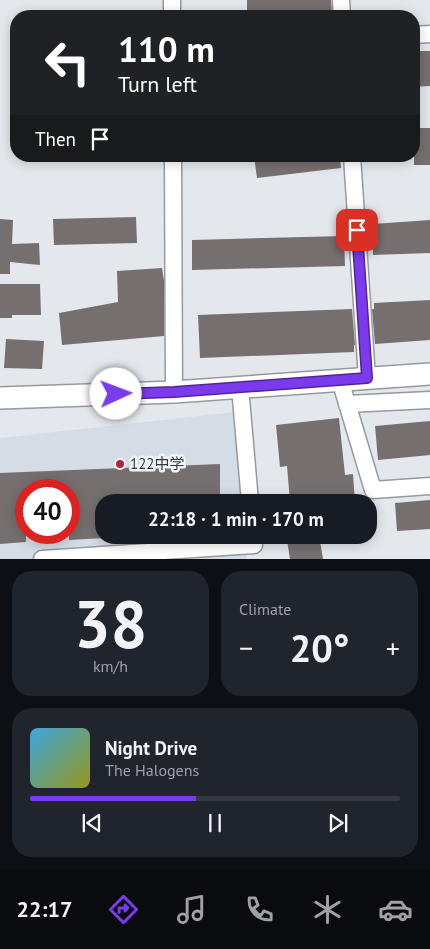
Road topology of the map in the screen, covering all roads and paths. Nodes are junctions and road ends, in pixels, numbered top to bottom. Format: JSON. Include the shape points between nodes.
{"nodes":[{"id":1,"x":173,"y":162,"type":"edge"},
{"id":2,"x":352,"y":162,"type":"edge"},
{"id":3,"x":430,"y":374,"type":"edge"},
{"id":4,"x":367,"y":378,"type":"junction"},
{"id":5,"x":340,"y":380,"type":"junction"},
{"id":6,"x":240,"y":387,"type":"junction"},
{"id":7,"x":174,"y":392,"type":"junction"},
{"id":8,"x":0,"y":398,"type":"edge"},
{"id":9,"x":430,"y":400,"type":"edge"},
{"id":10,"x":347,"y":404,"type":"junction"},
{"id":11,"x":430,"y":486,"type":"edge"},
{"id":12,"x":249,"y":494,"type":"edge"},
{"id":13,"x":254,"y":546,"type":"edge"},
{"id":14,"x":42,"y":559,"type":"edge"}],
"edges":[{"from":1,"to":7,"type":"street"},
{"from":2,"to":4,"type":"street"},
{"from":3,"to":4,"type":"street"},
{"from":4,"to":5,"type":"street"},
{"from":5,"to":6,"type":"street"},
{"from":5,"to":10,"type":"street"},
{"from":6,"to":7,"type":"street"},
{"from":6,"to":12,"type":"street"},
{"from":7,"to":8,"type":"street"},
{"from":9,"to":10,"type":"street"},
{"from":10,"to":11,"type":"street","via":[[373,490]]},
{"from":13,"to":14,"type":"street"}]}
